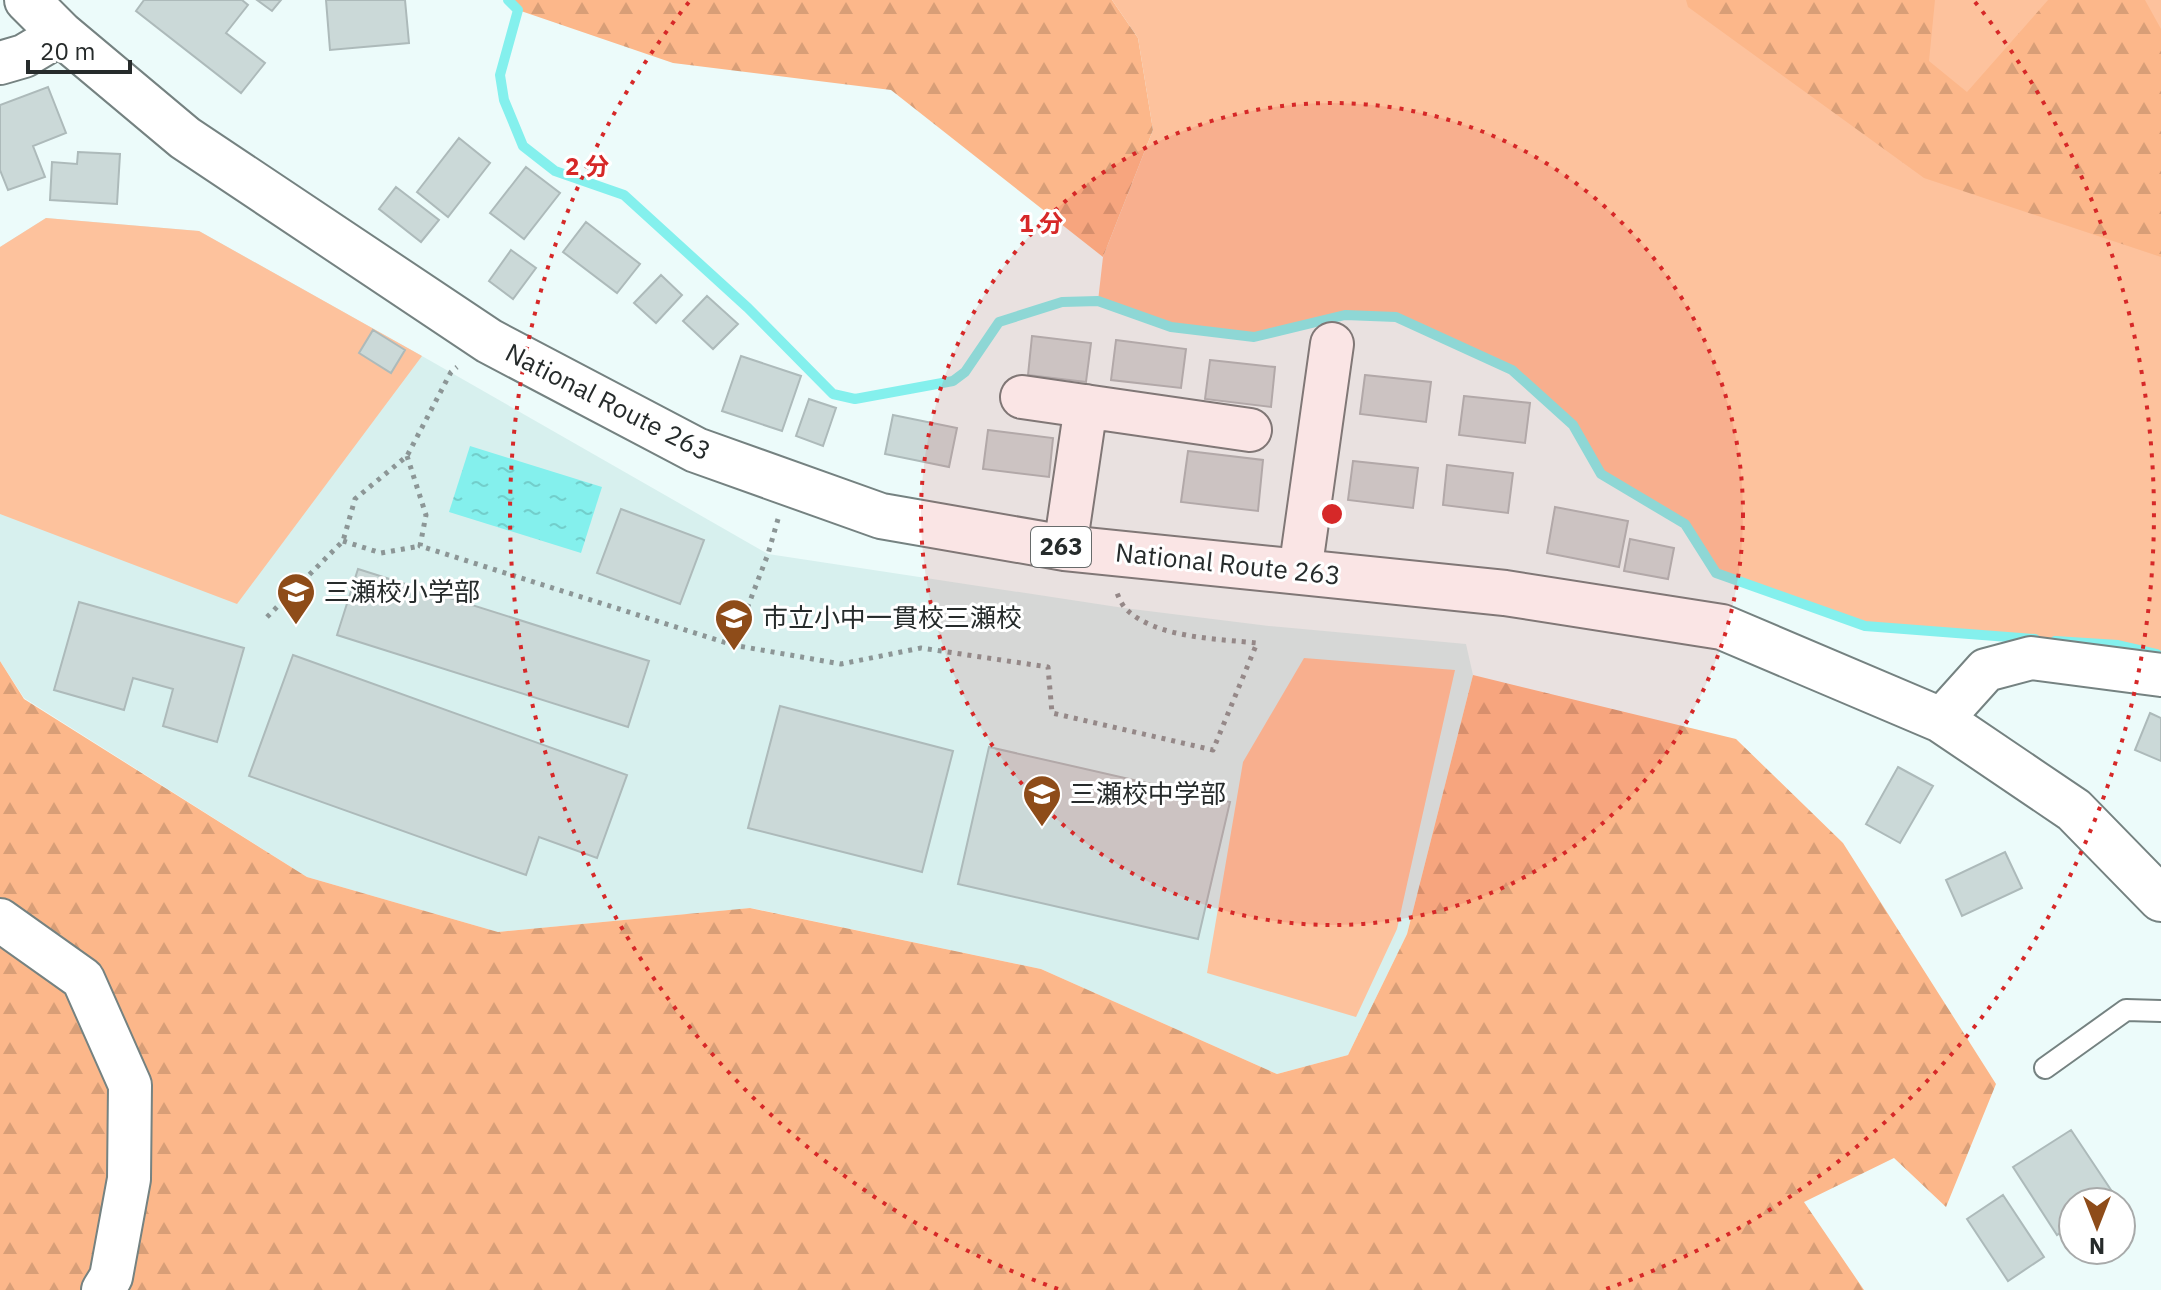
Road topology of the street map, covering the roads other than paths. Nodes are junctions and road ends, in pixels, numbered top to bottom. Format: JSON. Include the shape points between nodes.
{"nodes":[{"id":1,"x":27,"y":0,"type":"edge"},
{"id":2,"x":61,"y":34,"type":"junction"},
{"id":3,"x":0,"y":63,"type":"edge"},
{"id":4,"x":1332,"y":344,"type":"dead end"},
{"id":5,"x":1022,"y":397,"type":"dead end"},
{"id":6,"x":1086,"y":406,"type":"junction"},
{"id":7,"x":1250,"y":430,"type":"dead end"},
{"id":8,"x":1065,"y":548,"type":"junction"},
{"id":9,"x":1300,"y":572,"type":"junction"},
{"id":10,"x":2161,"y":675,"type":"edge"},
{"id":11,"x":1941,"y":720,"type":"junction"},
{"id":12,"x":2161,"y":899,"type":"edge"},
{"id":13,"x":0,"y":920,"type":"edge"},
{"id":14,"x":2161,"y":1011,"type":"edge"},
{"id":15,"x":2045,"y":1068,"type":"dead end"},
{"id":16,"x":103,"y":1290,"type":"edge"}],
"edges":[{"from":1,"to":2,"type":"highway","name":"National Route 263","number":"263"},
{"from":2,"to":3,"type":"street"},
{"from":2,"to":8,"type":"highway","name":"National Route 263","number":"263","via":[[185,138],[489,341],[696,450],[881,516]]},
{"from":4,"to":9,"type":"street"},
{"from":5,"to":6,"type":"street"},
{"from":6,"to":7,"type":"street"},
{"from":6,"to":8,"type":"street"},
{"from":8,"to":9,"type":"highway","name":"National Route 263","number":"263"},
{"from":9,"to":11,"type":"highway","name":"National Route 263","number":"263","via":[[1505,593],[1722,627]]},
{"from":10,"to":11,"type":"street","via":[[2031,658],[1986,670]]},
{"from":11,"to":12,"type":"highway","name":"National Route 263","number":"263","via":[[2074,810]]},
{"from":13,"to":16,"type":"street","via":[[83,979],[130,1085],[129,1179],[111,1277]]},
{"from":14,"to":15,"type":"lane","via":[[2126,1010]]}]}
